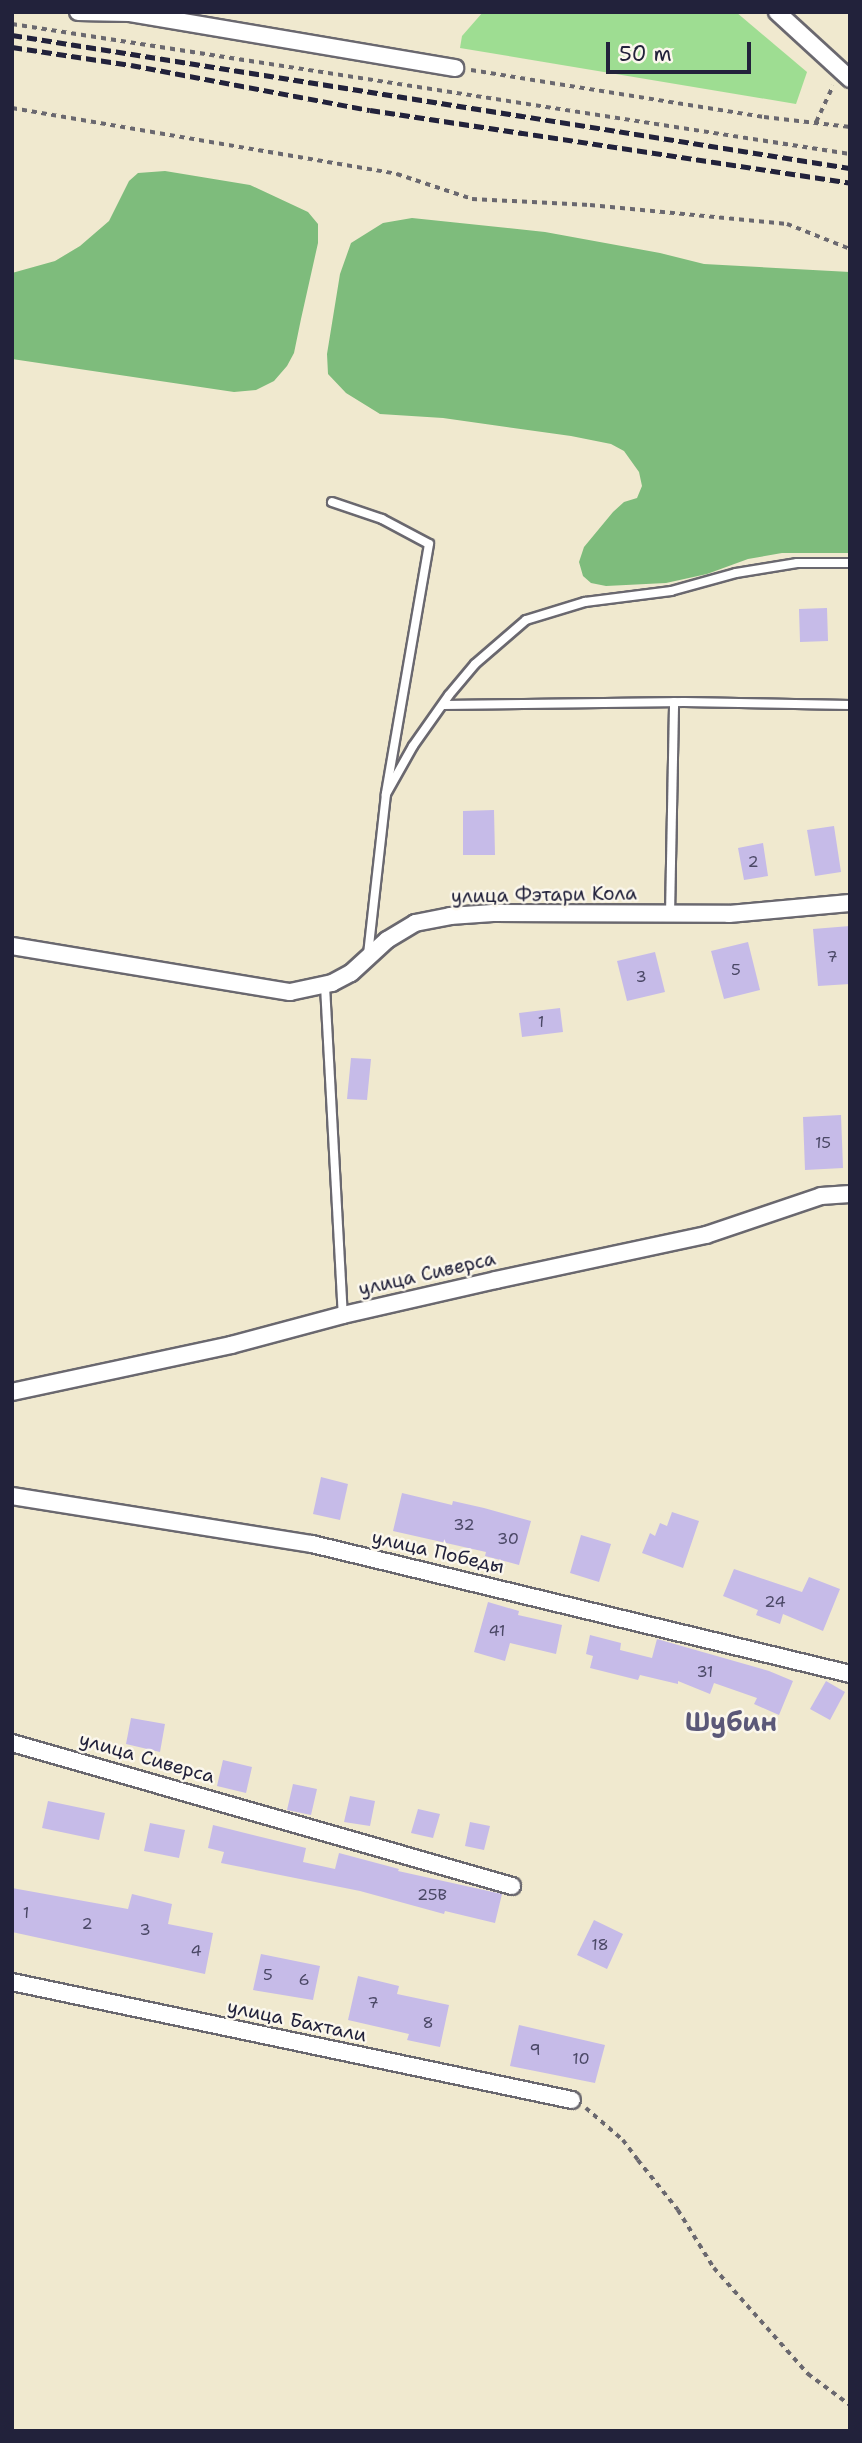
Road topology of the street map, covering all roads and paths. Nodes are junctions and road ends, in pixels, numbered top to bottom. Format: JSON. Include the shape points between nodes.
{"nodes":[{"id":1,"x":78,"y":12,"type":"edge"},
{"id":2,"x":777,"y":12,"type":"edge"},
{"id":3,"x":130,"y":13,"type":"edge"},
{"id":4,"x":12,"y":24,"type":"edge"},
{"id":5,"x":454,"y":68,"type":"joint"},
{"id":6,"x":845,"y":75,"type":"edge"},
{"id":7,"x":12,"y":108,"type":"edge"},
{"id":8,"x":816,"y":122,"type":"junction"},
{"id":9,"x":850,"y":127,"type":"edge"},
{"id":10,"x":850,"y":154,"type":"edge"},
{"id":11,"x":850,"y":250,"type":"edge"},
{"id":12,"x":332,"y":502,"type":"dead end"},
{"id":13,"x":850,"y":563,"type":"edge"},
{"id":14,"x":674,"y":702,"type":"junction"},
{"id":15,"x":443,"y":705,"type":"junction"},
{"id":16,"x":850,"y":705,"type":"edge"},
{"id":17,"x":386,"y":794,"type":"junction"},
{"id":18,"x":850,"y":903,"type":"edge"},
{"id":19,"x":670,"y":915,"type":"junction"},
{"id":20,"x":12,"y":946,"type":"edge"},
{"id":21,"x":368,"y":957,"type":"junction"},
{"id":22,"x":325,"y":986,"type":"junction"},
{"id":23,"x":850,"y":1194,"type":"edge"},
{"id":24,"x":343,"y":1315,"type":"junction"},
{"id":25,"x":12,"y":1392,"type":"edge"},
{"id":26,"x":12,"y":1496,"type":"edge"},
{"id":27,"x":850,"y":1674,"type":"edge"},
{"id":28,"x":12,"y":1743,"type":"edge"},
{"id":29,"x":512,"y":1886,"type":"dead end"},
{"id":30,"x":12,"y":1982,"type":"edge"},
{"id":31,"x":572,"y":2100,"type":"joint"},
{"id":32,"x":850,"y":2405,"type":"edge"}],
"edges":[{"from":1,"to":3,"type":"street"},
{"from":2,"to":6,"type":"street"},
{"from":3,"to":5,"type":"street"},
{"from":4,"to":10,"type":"path"},
{"from":5,"to":8,"type":"path"},
{"from":6,"to":8,"type":"path"},
{"from":7,"to":11,"type":"path","via":[[397,174],[472,199],[787,224]]},
{"from":8,"to":9,"type":"path"},
{"from":12,"to":17,"type":"lane","via":[[382,519],[429,544]]},
{"from":13,"to":15,"type":"lane","via":[[797,563],[736,573],[671,591],[585,602],[545,613],[526,620],[501,640]]},
{"from":14,"to":15,"type":"lane"},
{"from":14,"to":16,"type":"lane"},
{"from":14,"to":19,"type":"lane"},
{"from":15,"to":17,"type":"lane"},
{"from":17,"to":21,"type":"lane"},
{"from":18,"to":19,"type":"street","name":"улица Фэтари Кола"},
{"from":19,"to":21,"type":"street","name":"улица Фэтари Кола","via":[[450,916],[415,923]]},
{"from":20,"to":22,"type":"street","name":"улица Фэтари Кола","via":[[269,991]]},
{"from":21,"to":22,"type":"street","name":"улица Фэтари Кола","via":[[351,973]]},
{"from":22,"to":24,"type":"lane"},
{"from":23,"to":24,"type":"street","name":"улица Сиверса","via":[[821,1196],[706,1235]]},
{"from":24,"to":25,"type":"street","name":"улица Сиверса","via":[[231,1345]]},
{"from":26,"to":27,"type":"street","name":"улица Победы","via":[[312,1544]]},
{"from":28,"to":29,"type":"street","name":"улица Сиверса"},
{"from":30,"to":31,"type":"street","name":"улица Бахтали"},
{"from":31,"to":32,"type":"path","via":[[623,2140],[678,2210],[714,2268],[808,2374]]}]}
